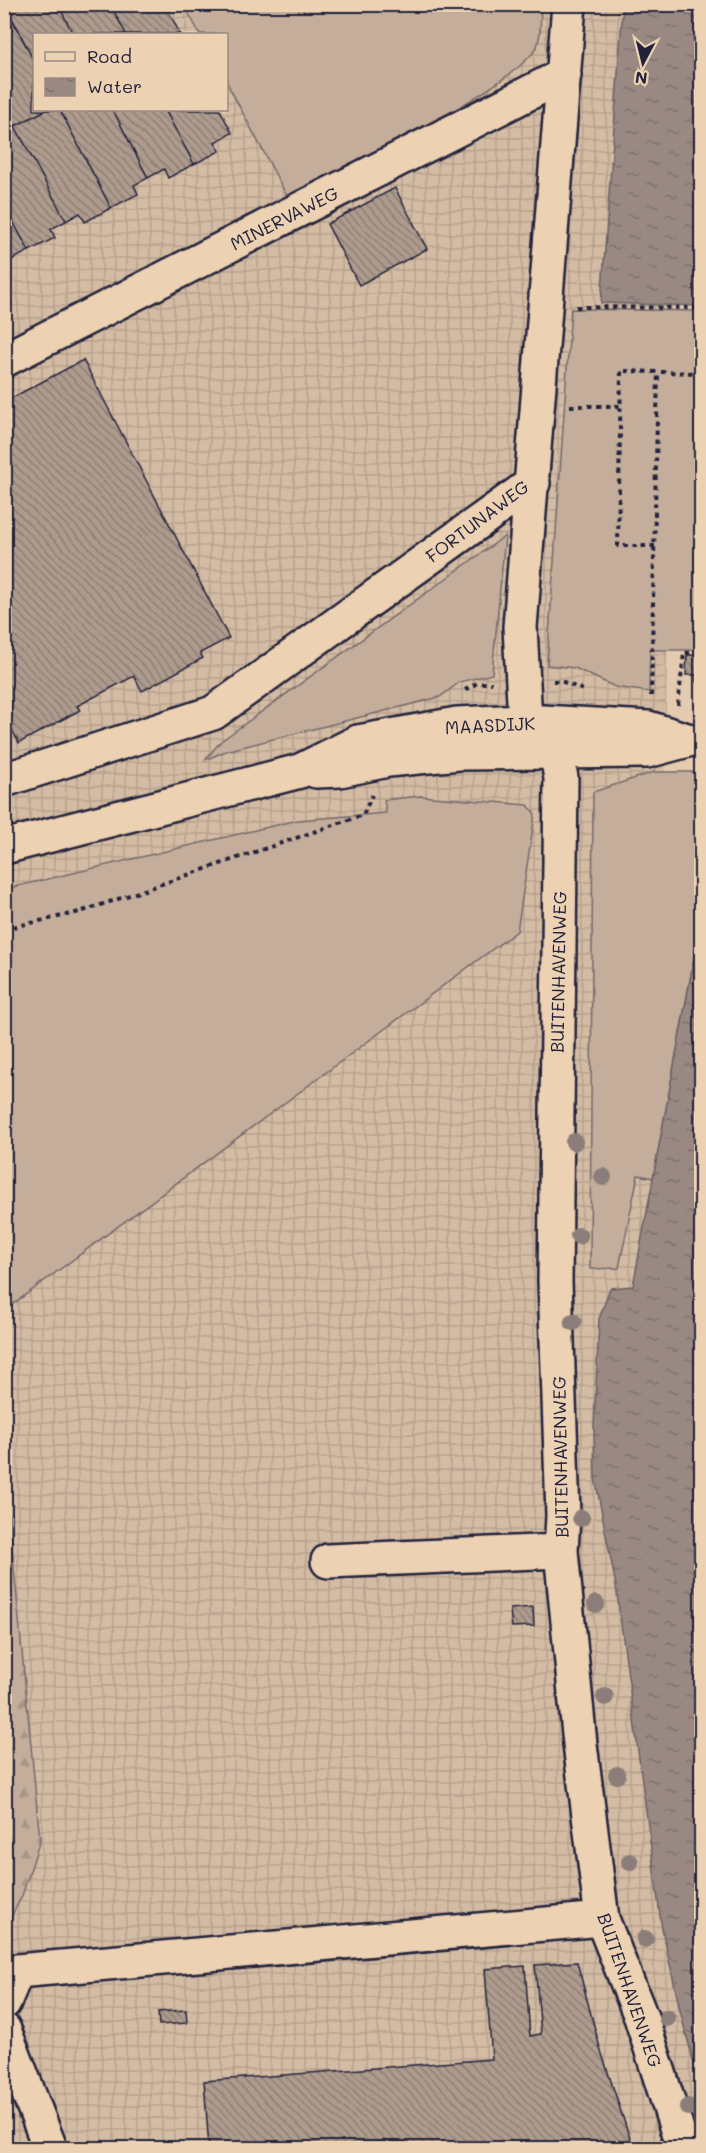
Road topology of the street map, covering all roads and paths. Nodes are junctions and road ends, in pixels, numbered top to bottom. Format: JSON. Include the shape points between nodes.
{"nodes":[{"id":1,"x":569,"y":4,"type":"edge"},
{"id":2,"x":564,"y":75,"type":"junction"},
{"id":3,"x":547,"y":307,"type":"junction"},
{"id":4,"x":702,"y":308,"type":"edge"},
{"id":5,"x":4,"y":360,"type":"edge"},
{"id":6,"x":658,"y":372,"type":"junction"},
{"id":7,"x":702,"y":373,"type":"edge"},
{"id":8,"x":539,"y":406,"type":"junction"},
{"id":9,"x":620,"y":406,"type":"junction"},
{"id":10,"x":533,"y":483,"type":"junction"},
{"id":11,"x":655,"y":546,"type":"junction"},
{"id":12,"x":702,"y":652,"type":"edge"},
{"id":13,"x":521,"y":681,"type":"junction"},
{"id":14,"x":587,"y":692,"type":"dead end"},
{"id":15,"x":678,"y":692,"type":"dead end"},
{"id":16,"x":651,"y":699,"type":"dead end"},
{"id":17,"x":525,"y":721,"type":"junction"},
{"id":18,"x":694,"y":740,"type":"edge"},
{"id":19,"x":556,"y":750,"type":"junction"},
{"id":20,"x":300,"y":771,"type":"junction"},
{"id":21,"x":4,"y":780,"type":"edge"},
{"id":22,"x":363,"y":815,"type":"dead end"},
{"id":23,"x":4,"y":847,"type":"edge"},
{"id":24,"x":4,"y":929,"type":"edge"},
{"id":25,"x":561,"y":1551,"type":"junction"},
{"id":26,"x":328,"y":1561,"type":"dead end"},
{"id":27,"x":602,"y":1919,"type":"junction"},
{"id":28,"x":4,"y":2002,"type":"edge"},
{"id":29,"x":4,"y":2030,"type":"edge"},
{"id":30,"x":50,"y":2148,"type":"edge"},
{"id":31,"x":683,"y":2148,"type":"edge"}],
"edges":[{"from":1,"to":2,"type":"street","name":"FORTUNAWEG"},
{"from":2,"to":3,"type":"street","name":"FORTUNAWEG"},
{"from":2,"to":5,"type":"street","name":"MINERVAWEG"},
{"from":3,"to":4,"type":"path"},
{"from":3,"to":8,"type":"street","name":"FORTUNAWEG"},
{"from":6,"to":7,"type":"path"},
{"from":6,"to":9,"type":"path","via":[[621,372]]},
{"from":6,"to":11,"type":"path"},
{"from":8,"to":9,"type":"path"},
{"from":8,"to":10,"type":"street","name":"FORTUNAWEG"},
{"from":9,"to":11,"type":"path","via":[[618,546]]},
{"from":10,"to":13,"type":"street","via":[[520,627]]},
{"from":10,"to":21,"type":"street","name":"FORTUNAWEG","via":[[213,713]]},
{"from":11,"to":16,"type":"path"},
{"from":12,"to":15,"type":"path","via":[[684,653]]},
{"from":13,"to":14,"type":"path","via":[[561,681]]},
{"from":13,"to":17,"type":"street"},
{"from":17,"to":18,"type":"street","name":"MAASDIJK","via":[[648,728]]},
{"from":17,"to":19,"type":"street"},
{"from":17,"to":20,"type":"street","name":"MAASDIJK","via":[[457,724],[358,742]]},
{"from":18,"to":19,"type":"street","name":"MAASDIJK","via":[[647,751]]},
{"from":19,"to":20,"type":"street","name":"MAASDIJK","via":[[459,753],[388,760],[340,770]]},
{"from":19,"to":25,"type":"street","name":"BUITENHAVENWEG","via":[[561,778],[555,1281]]},
{"from":20,"to":23,"type":"street","name":"MAASDIJK"},
{"from":22,"to":24,"type":"path","via":[[80,912]]},
{"from":25,"to":26,"type":"street"},
{"from":25,"to":27,"type":"street","name":"BUITENHAVENWEG"},
{"from":27,"to":28,"type":"street","via":[[17,1971]]},
{"from":27,"to":31,"type":"street","name":"BUITENHAVENWEG","via":[[640,2017]]},
{"from":29,"to":30,"type":"street"}]}
